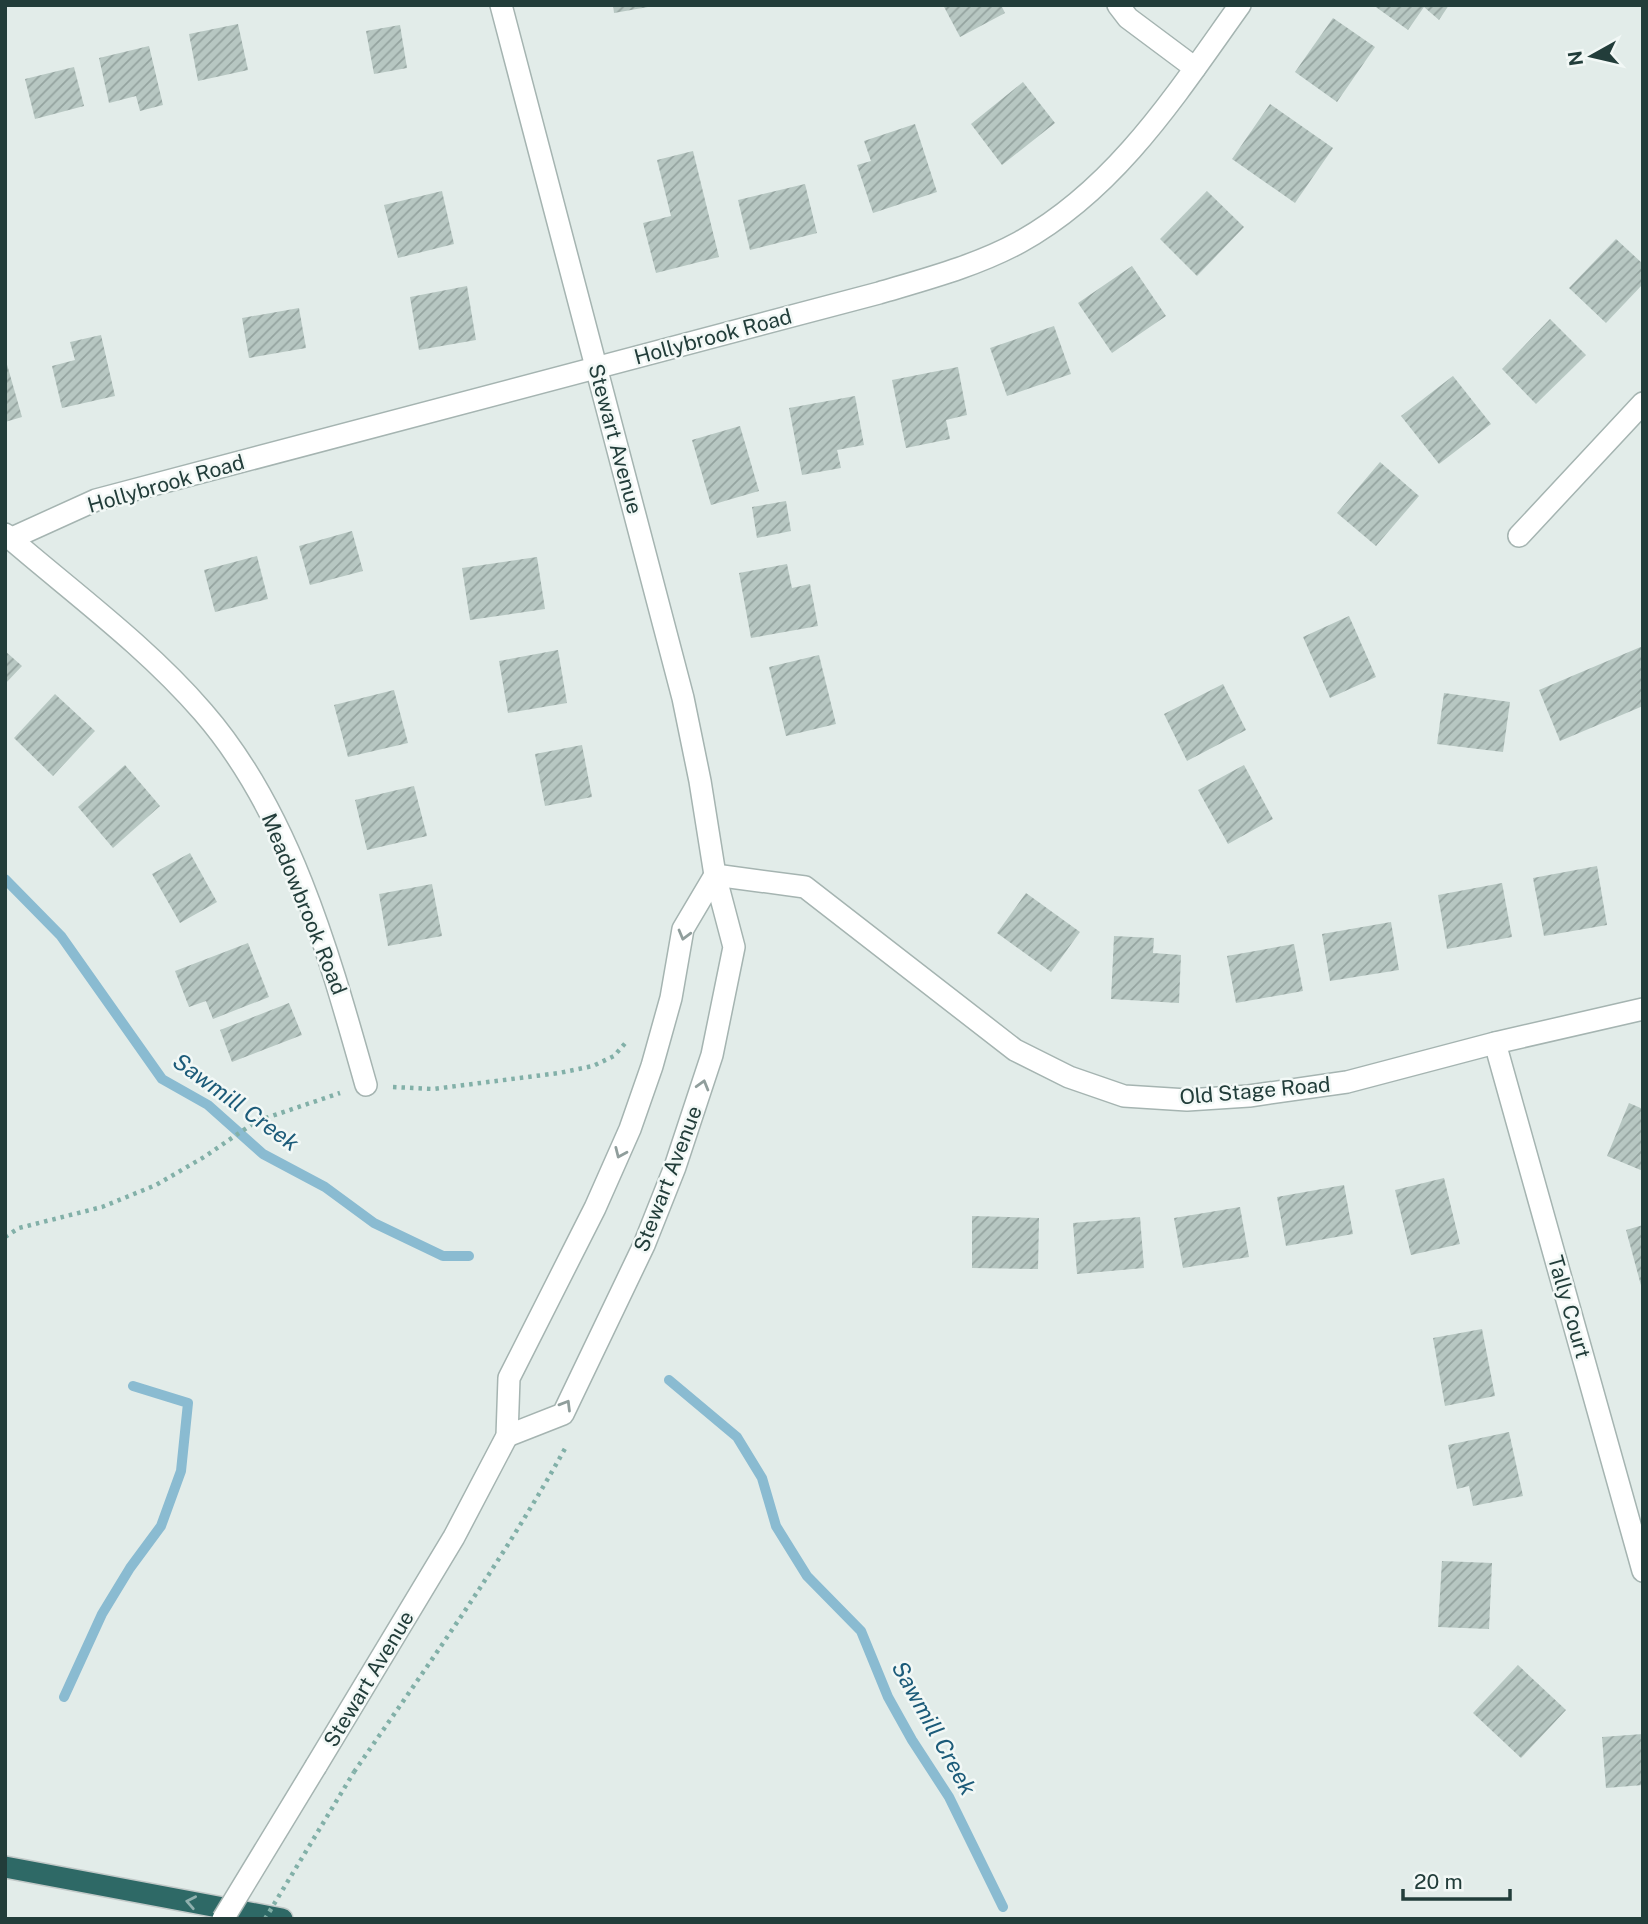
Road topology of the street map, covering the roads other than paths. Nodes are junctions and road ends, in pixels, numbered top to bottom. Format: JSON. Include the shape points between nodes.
{"nodes":[{"id":1,"x":501,"y":5,"type":"edge"},
{"id":2,"x":1118,"y":5,"type":"edge"},
{"id":3,"x":1240,"y":5,"type":"edge"},
{"id":4,"x":1195,"y":68,"type":"junction"},
{"id":5,"x":596,"y":368,"type":"junction"},
{"id":6,"x":1643,"y":403,"type":"edge"},
{"id":7,"x":8,"y":536,"type":"edge"},
{"id":8,"x":1519,"y":536,"type":"dead end"},
{"id":9,"x":715,"y":875,"type":"junction"},
{"id":10,"x":1643,"y":1009,"type":"edge"},
{"id":11,"x":1495,"y":1043,"type":"junction"},
{"id":12,"x":366,"y":1085,"type":"road end"},
{"id":13,"x":507,"y":1436,"type":"junction"},
{"id":14,"x":1643,"y":1571,"type":"edge"},
{"id":15,"x":5,"y":1867,"type":"edge"},
{"id":16,"x":223,"y":1919,"type":"edge"},
{"id":17,"x":282,"y":1919,"type":"edge"}],
"edges":[{"from":1,"to":5,"type":"street","name":"Stewart Avenue"},
{"from":2,"to":4,"type":"street","via":[[1128,18]]},
{"from":3,"to":4,"type":"street","name":"Hollybrook Road"},
{"from":4,"to":5,"type":"street","name":"Hollybrook Road","via":[[1166,109],[1097,185],[1019,242],[929,279]]},
{"from":5,"to":7,"type":"street","name":"Hollybrook Road","via":[[96,500]]},
{"from":5,"to":9,"type":"street","name":"Stewart Avenue","via":[[683,698]]},
{"from":6,"to":8,"type":"street"},
{"from":7,"to":12,"type":"street","name":"Meadowbrook Road","via":[[167,674],[231,749],[258,792],[314,917]]},
{"from":9,"to":11,"type":"street","name":"Old Stage Road","via":[[805,887],[1015,1051],[1124,1096],[1187,1101],[1249,1096],[1347,1082]]},
{"from":9,"to":13,"type":"street","name":"Stewart Avenue","one_way":true,"via":[[683,929],[671,998],[630,1129],[509,1378]]},
{"from":13,"to":9,"type":"street","name":"Stewart Avenue","one_way":true,"via":[[563,1414],[644,1245],[675,1167],[712,1055],[734,947]]},
{"from":10,"to":11,"type":"street","name":"Old Stage Road"},
{"from":11,"to":14,"type":"street","name":"Tally Court"},
{"from":13,"to":16,"type":"street","name":"Stewart Avenue","bridge":true,"via":[[454,1538]]},
{"from":17,"to":15,"type":"highway","one_way":true}]}
